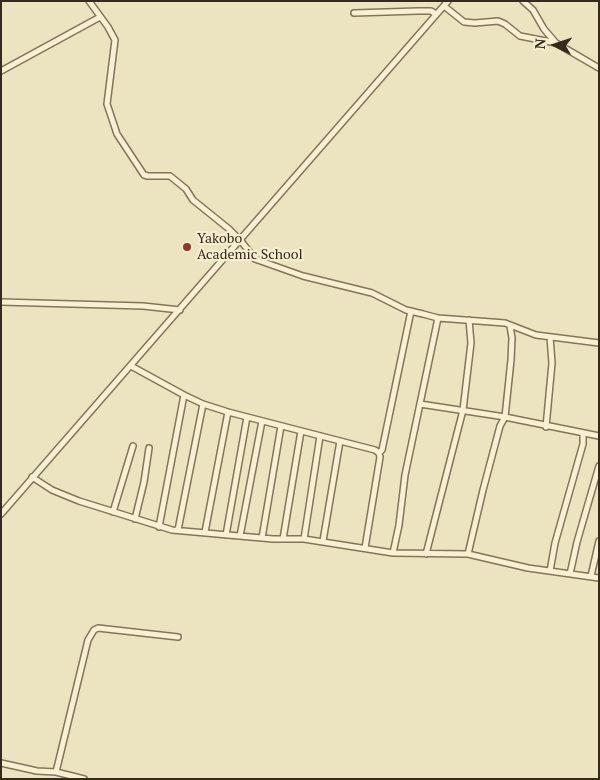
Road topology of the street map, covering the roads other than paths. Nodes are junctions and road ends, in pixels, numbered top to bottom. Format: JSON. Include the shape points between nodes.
{"nodes":[{"id":1,"x":89,"y":1,"type":"edge"},
{"id":2,"x":523,"y":1,"type":"edge"},
{"id":3,"x":446,"y":4,"type":"edge"},
{"id":4,"x":354,"y":13,"type":"dead end"},
{"id":5,"x":436,"y":14,"type":"junction"},
{"id":6,"x":100,"y":17,"type":"junction"},
{"id":7,"x":556,"y":43,"type":"junction"},
{"id":8,"x":599,"y":68,"type":"edge"},
{"id":9,"x":1,"y":71,"type":"edge"},
{"id":10,"x":241,"y":241,"type":"junction"},
{"id":11,"x":1,"y":302,"type":"edge"},
{"id":12,"x":180,"y":310,"type":"junction"},
{"id":13,"x":411,"y":311,"type":"junction"},
{"id":14,"x":438,"y":318,"type":"junction"},
{"id":15,"x":469,"y":320,"type":"junction"},
{"id":16,"x":510,"y":326,"type":"junction"},
{"id":17,"x":550,"y":337,"type":"junction"},
{"id":18,"x":599,"y":343,"type":"edge"},
{"id":19,"x":131,"y":366,"type":"junction"},
{"id":20,"x":184,"y":395,"type":"junction"},
{"id":21,"x":203,"y":404,"type":"junction"},
{"id":22,"x":420,"y":404,"type":"junction"},
{"id":23,"x":463,"y":410,"type":"junction"},
{"id":24,"x":228,"y":412,"type":"junction"},
{"id":25,"x":248,"y":417,"type":"junction"},
{"id":26,"x":505,"y":417,"type":"junction"},
{"id":27,"x":262,"y":421,"type":"junction"},
{"id":28,"x":281,"y":426,"type":"junction"},
{"id":29,"x":546,"y":427,"type":"junction"},
{"id":30,"x":301,"y":431,"type":"junction"},
{"id":31,"x":583,"y":432,"type":"junction"},
{"id":32,"x":320,"y":436,"type":"junction"},
{"id":33,"x":599,"y":436,"type":"edge"},
{"id":34,"x":340,"y":441,"type":"junction"},
{"id":35,"x":133,"y":446,"type":"dead end"},
{"id":36,"x":149,"y":448,"type":"dead end"},
{"id":37,"x":379,"y":453,"type":"junction"},
{"id":38,"x":599,"y":466,"type":"edge"},
{"id":39,"x":32,"y":477,"type":"junction"},
{"id":40,"x":113,"y":512,"type":"junction"},
{"id":41,"x":1,"y":514,"type":"edge"},
{"id":42,"x":134,"y":519,"type":"junction"},
{"id":43,"x":159,"y":527,"type":"junction"},
{"id":44,"x":178,"y":530,"type":"junction"},
{"id":45,"x":205,"y":532,"type":"junction"},
{"id":46,"x":226,"y":535,"type":"junction"},
{"id":47,"x":240,"y":536,"type":"junction"},
{"id":48,"x":262,"y":538,"type":"junction"},
{"id":49,"x":283,"y":539,"type":"junction"},
{"id":50,"x":304,"y":539,"type":"junction"},
{"id":51,"x":324,"y":541,"type":"junction"},
{"id":52,"x":599,"y":541,"type":"edge"},
{"id":53,"x":365,"y":548,"type":"junction"},
{"id":54,"x":393,"y":553,"type":"junction"},
{"id":55,"x":426,"y":554,"type":"junction"},
{"id":56,"x":468,"y":554,"type":"junction"},
{"id":57,"x":550,"y":571,"type":"junction"},
{"id":58,"x":570,"y":574,"type":"junction"},
{"id":59,"x":591,"y":576,"type":"junction"},
{"id":60,"x":599,"y":578,"type":"edge"},
{"id":61,"x":178,"y":637,"type":"dead end"},
{"id":62,"x":1,"y":763,"type":"edge"},
{"id":63,"x":56,"y":772,"type":"junction"},
{"id":64,"x":84,"y":779,"type":"edge"}],
"edges":[{"from":1,"to":6,"type":"street"},
{"from":2,"to":7,"type":"street"},
{"from":3,"to":5,"type":"street"},
{"from":3,"to":7,"type":"street","via":[[464,22],[498,21],[520,36]]},
{"from":4,"to":5,"type":"street","via":[[430,11]]},
{"from":5,"to":10,"type":"street"},
{"from":6,"to":9,"type":"street"},
{"from":6,"to":10,"type":"street","via":[[114,40],[107,104],[117,134],[144,175],[170,176]]},
{"from":7,"to":8,"type":"street"},
{"from":10,"to":12,"type":"street"},
{"from":10,"to":13,"type":"street","via":[[251,256],[260,262],[372,293]]},
{"from":11,"to":12,"type":"street","via":[[108,304]]},
{"from":12,"to":19,"type":"street"},
{"from":13,"to":14,"type":"street"},
{"from":13,"to":37,"type":"street"},
{"from":14,"to":15,"type":"street"},
{"from":14,"to":22,"type":"street"},
{"from":15,"to":16,"type":"street"},
{"from":15,"to":23,"type":"street","via":[[471,343]]},
{"from":16,"to":17,"type":"street"},
{"from":16,"to":26,"type":"street","via":[[511,360]]},
{"from":17,"to":18,"type":"street"},
{"from":17,"to":29,"type":"street","via":[[552,363]]},
{"from":19,"to":20,"type":"street"},
{"from":19,"to":39,"type":"street"},
{"from":20,"to":21,"type":"street"},
{"from":20,"to":43,"type":"street"},
{"from":21,"to":24,"type":"street"},
{"from":21,"to":44,"type":"street"},
{"from":22,"to":23,"type":"street"},
{"from":22,"to":54,"type":"street"},
{"from":23,"to":26,"type":"street"},
{"from":23,"to":55,"type":"street"},
{"from":24,"to":25,"type":"street"},
{"from":24,"to":45,"type":"street"},
{"from":25,"to":27,"type":"street"},
{"from":25,"to":46,"type":"street"},
{"from":26,"to":29,"type":"street"},
{"from":26,"to":56,"type":"street"},
{"from":27,"to":28,"type":"street"},
{"from":27,"to":47,"type":"street"},
{"from":28,"to":30,"type":"street"},
{"from":28,"to":48,"type":"street"},
{"from":29,"to":31,"type":"street"},
{"from":30,"to":32,"type":"street"},
{"from":30,"to":49,"type":"street"},
{"from":31,"to":33,"type":"street"},
{"from":31,"to":57,"type":"street","via":[[583,444]]},
{"from":32,"to":34,"type":"street"},
{"from":32,"to":50,"type":"street"},
{"from":34,"to":37,"type":"street"},
{"from":34,"to":51,"type":"street"},
{"from":35,"to":40,"type":"street"},
{"from":36,"to":42,"type":"street"},
{"from":37,"to":53,"type":"street"},
{"from":38,"to":58,"type":"street"},
{"from":39,"to":40,"type":"street","via":[[57,493]]},
{"from":39,"to":41,"type":"street"},
{"from":40,"to":42,"type":"street"},
{"from":42,"to":43,"type":"street"},
{"from":43,"to":44,"type":"street"},
{"from":44,"to":45,"type":"street"},
{"from":45,"to":46,"type":"street"},
{"from":46,"to":47,"type":"street"},
{"from":47,"to":48,"type":"street"},
{"from":48,"to":49,"type":"street"},
{"from":49,"to":50,"type":"street"},
{"from":50,"to":51,"type":"street"},
{"from":51,"to":53,"type":"street"},
{"from":52,"to":59,"type":"street"},
{"from":53,"to":54,"type":"street"},
{"from":54,"to":55,"type":"street"},
{"from":55,"to":56,"type":"street"},
{"from":56,"to":57,"type":"street"},
{"from":57,"to":58,"type":"street"},
{"from":58,"to":59,"type":"street"},
{"from":59,"to":60,"type":"street"},
{"from":61,"to":63,"type":"street","via":[[94,630],[88,640]]},
{"from":62,"to":63,"type":"street"},
{"from":63,"to":64,"type":"street"}]}
